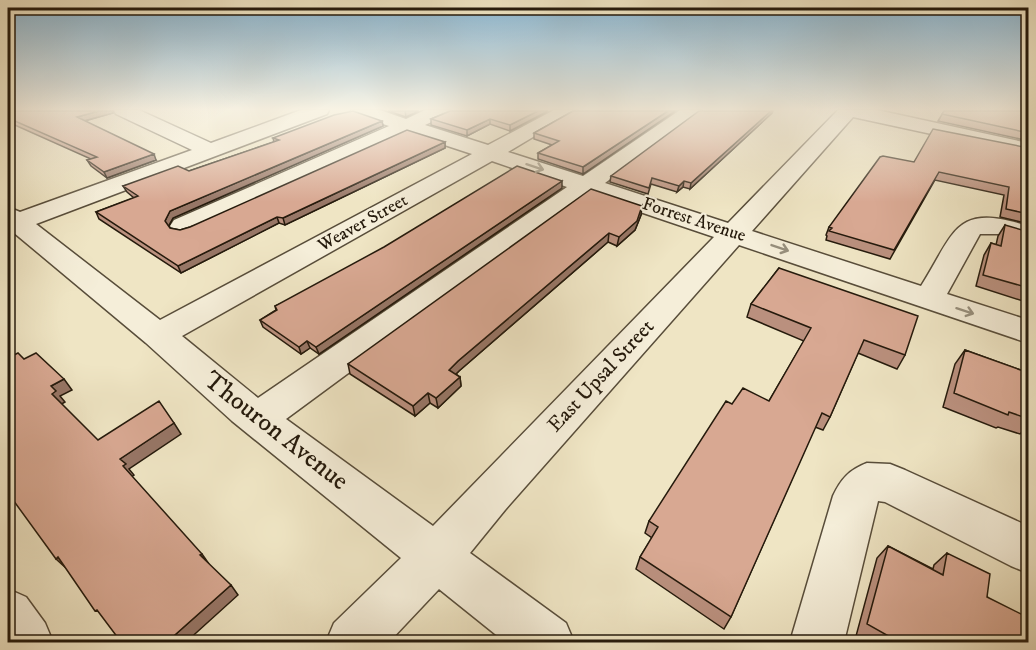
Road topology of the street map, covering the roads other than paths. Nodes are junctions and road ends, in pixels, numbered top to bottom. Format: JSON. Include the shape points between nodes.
{"nodes":[{"id":1,"x":188,"y":140,"type":"edge"},
{"id":2,"x":240,"y":140,"type":"edge"},
{"id":3,"x":373,"y":140,"type":"edge"},
{"id":4,"x":451,"y":140,"type":"edge"},
{"id":5,"x":515,"y":140,"type":"edge"},
{"id":6,"x":651,"y":140,"type":"edge"},
{"id":7,"x":821,"y":140,"type":"edge"},
{"id":8,"x":988,"y":140,"type":"edge"},
{"id":9,"x":1029,"y":149,"type":"edge"},
{"id":10,"x":211,"y":151,"type":"junction"},
{"id":11,"x":491,"y":153,"type":"junction"},
{"id":12,"x":588,"y":185,"type":"junction"},
{"id":13,"x":10,"y":220,"type":"edge"},
{"id":14,"x":183,"y":226,"type":"edge"},
{"id":15,"x":734,"y":233,"type":"junction"},
{"id":16,"x":1029,"y":235,"type":"edge"},
{"id":17,"x":928,"y":299,"type":"junction"},
{"id":18,"x":1029,"y":332,"type":"edge"},
{"id":19,"x":158,"y":335,"type":"junction"},
{"id":20,"x":258,"y":419,"type":"junction"},
{"id":21,"x":1029,"y":550,"type":"edge"},
{"id":22,"x":437,"y":556,"type":"junction"},
{"id":23,"x":8,"y":615,"type":"edge"},
{"id":24,"x":26,"y":642,"type":"edge"},
{"id":25,"x":353,"y":642,"type":"edge"},
{"id":26,"x":547,"y":642,"type":"edge"},
{"id":27,"x":817,"y":642,"type":"edge"}],
"edges":[{"from":1,"to":10,"type":"street"},
{"from":2,"to":10,"type":"street"},
{"from":3,"to":14,"type":"street"},
{"from":4,"to":11,"type":"street","name":"Forrest Avenue"},
{"from":5,"to":11,"type":"street","name":"Weaver Street"},
{"from":6,"to":12,"type":"street"},
{"from":7,"to":15,"type":"street","name":"East Upsal Street"},
{"from":8,"to":9,"type":"street"},
{"from":10,"to":13,"type":"street"},
{"from":11,"to":12,"type":"street","name":"Forrest Avenue","one_way":true},
{"from":11,"to":19,"type":"street","name":"Weaver Street"},
{"from":12,"to":15,"type":"street","name":"Forrest Avenue"},
{"from":12,"to":20,"type":"street"},
{"from":13,"to":19,"type":"street","name":"Thouron Avenue"},
{"from":15,"to":17,"type":"street","name":"Forrest Avenue","one_way":true},
{"from":15,"to":22,"type":"street","name":"East Upsal Street"},
{"from":16,"to":17,"type":"street","via":[[997,226],[977,225],[970,229]]},
{"from":17,"to":18,"type":"street","name":"Forrest Avenue","one_way":true},
{"from":19,"to":20,"type":"street","name":"Thouron Avenue"},
{"from":20,"to":22,"type":"street","name":"Thouron Avenue"},
{"from":21,"to":27,"type":"street","via":[[890,483],[867,482],[855,496]]},
{"from":22,"to":25,"type":"street","name":"East Upsal Street"},
{"from":22,"to":26,"type":"street","name":"Thouron Avenue"},
{"from":23,"to":24,"type":"street"}]}
